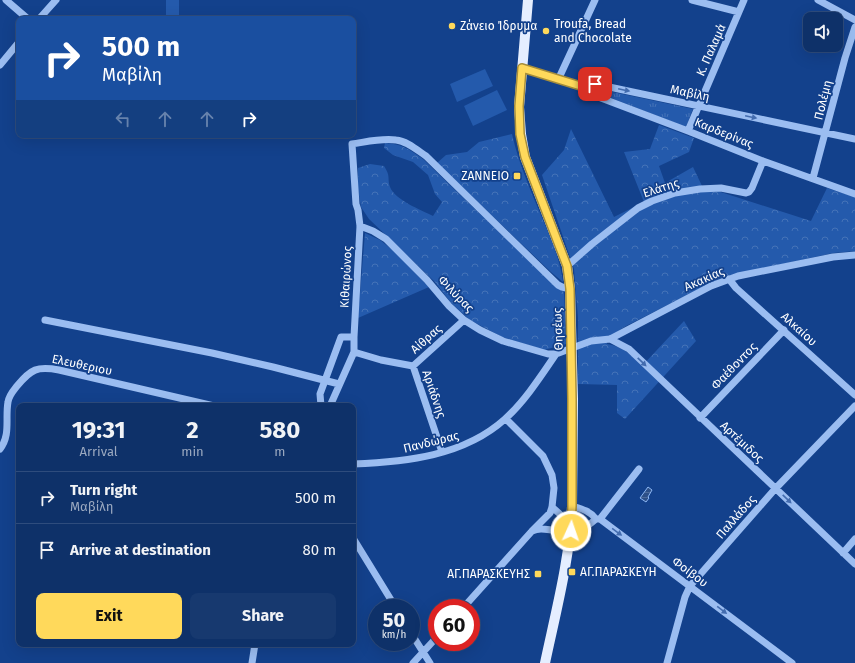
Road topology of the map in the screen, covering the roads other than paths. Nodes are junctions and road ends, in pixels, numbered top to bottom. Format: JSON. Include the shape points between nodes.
{"nodes":[{"id":1,"x":6,"y":0,"type":"edge"},
{"id":2,"x":56,"y":0,"type":"edge"},
{"id":3,"x":528,"y":0,"type":"edge"},
{"id":4,"x":595,"y":0,"type":"edge"},
{"id":5,"x":692,"y":0,"type":"edge"},
{"id":6,"x":744,"y":0,"type":"edge"},
{"id":7,"x":818,"y":0,"type":"edge"},
{"id":8,"x":739,"y":12,"type":"junction"},
{"id":9,"x":25,"y":16,"type":"edge"},
{"id":10,"x":42,"y":16,"type":"edge"},
{"id":11,"x":855,"y":20,"type":"edge"},
{"id":12,"x":855,"y":27,"type":"edge"},
{"id":13,"x":16,"y":46,"type":"edge"},
{"id":14,"x":0,"y":65,"type":"edge"},
{"id":15,"x":522,"y":68,"type":"junction"},
{"id":16,"x":558,"y":80,"type":"junction"},
{"id":17,"x":587,"y":88,"type":"junction"},
{"id":18,"x":698,"y":106,"type":"junction"},
{"id":19,"x":688,"y":131,"type":"junction"},
{"id":20,"x":826,"y":133,"type":"junction"},
{"id":21,"x":855,"y":139,"type":"edge"},
{"id":22,"x":763,"y":161,"type":"junction"},
{"id":23,"x":813,"y":178,"type":"junction"},
{"id":24,"x":855,"y":194,"type":"edge"},
{"id":25,"x":360,"y":226,"type":"junction"},
{"id":26,"x":855,"y":255,"type":"edge"},
{"id":27,"x":567,"y":266,"type":"junction"},
{"id":28,"x":729,"y":279,"type":"junction"},
{"id":29,"x":570,"y":289,"type":"junction"},
{"id":30,"x":45,"y":320,"type":"dead end"},
{"id":31,"x":464,"y":320,"type":"junction"},
{"id":32,"x":784,"y":330,"type":"junction"},
{"id":33,"x":354,"y":338,"type":"junction"},
{"id":34,"x":610,"y":339,"type":"junction"},
{"id":35,"x":572,"y":348,"type":"junction"},
{"id":36,"x":354,"y":352,"type":"junction"},
{"id":37,"x":556,"y":354,"type":"junction"},
{"id":38,"x":413,"y":366,"type":"junction"},
{"id":39,"x":324,"y":381,"type":"junction"},
{"id":40,"x":339,"y":384,"type":"junction"},
{"id":41,"x":855,"y":395,"type":"edge"},
{"id":42,"x":201,"y":403,"type":"edge"},
{"id":43,"x":321,"y":403,"type":"edge"},
{"id":44,"x":331,"y":403,"type":"edge"},
{"id":45,"x":855,"y":406,"type":"edge"},
{"id":46,"x":700,"y":418,"type":"junction"},
{"id":47,"x":506,"y":419,"type":"junction"},
{"id":48,"x":0,"y":449,"type":"edge"},
{"id":49,"x":442,"y":452,"type":"junction"},
{"id":50,"x":356,"y":464,"type":"edge"},
{"id":51,"x":639,"y":468,"type":"dead end"},
{"id":52,"x":775,"y":489,"type":"junction"},
{"id":53,"x":572,"y":506,"type":"junction"},
{"id":54,"x":552,"y":507,"type":"junction"},
{"id":55,"x":572,"y":519,"type":"junction"},
{"id":56,"x":598,"y":519,"type":"junction"},
{"id":57,"x":532,"y":531,"type":"junction"},
{"id":58,"x":571,"y":531,"type":"junction"},
{"id":59,"x":855,"y":539,"type":"edge"},
{"id":60,"x":356,"y":543,"type":"edge"},
{"id":61,"x":843,"y":553,"type":"junction"},
{"id":62,"x":855,"y":564,"type":"edge"},
{"id":63,"x":690,"y":586,"type":"junction"},
{"id":64,"x":390,"y":599,"type":"edge"},
{"id":65,"x":471,"y":599,"type":"edge"},
{"id":66,"x":255,"y":647,"type":"edge"},
{"id":67,"x":420,"y":647,"type":"edge"},
{"id":68,"x":428,"y":647,"type":"edge"},
{"id":69,"x":423,"y":652,"type":"junction"},
{"id":70,"x":252,"y":663,"type":"edge"},
{"id":71,"x":413,"y":663,"type":"edge"},
{"id":72,"x":430,"y":663,"type":"edge"},
{"id":73,"x":545,"y":663,"type":"edge"},
{"id":74,"x":667,"y":663,"type":"edge"},
{"id":75,"x":792,"y":663,"type":"edge"}],
"edges":[{"from":1,"to":9,"type":"street"},
{"from":2,"to":10,"type":"street"},
{"from":3,"to":15,"type":"main road","name":"Θησέως"},
{"from":4,"to":16,"type":"street"},
{"from":5,"to":8,"type":"street"},
{"from":6,"to":8,"type":"street","name":"Κ. Παλαμά"},
{"from":7,"to":11,"type":"street"},
{"from":8,"to":18,"type":"street","name":"Κ. Παλαμά"},
{"from":12,"to":20,"type":"street","name":"Πολέμη"},
{"from":13,"to":14,"type":"street"},
{"from":15,"to":16,"type":"street","name":"Μαβίλη"},
{"from":15,"to":27,"type":"main road","name":"Θησέως","via":[[519,106],[520,134],[525,157]]},
{"from":16,"to":17,"type":"street","name":"Μαβίλη"},
{"from":17,"to":18,"type":"street","name":"Μαβίλη","one_way":true,"via":[[595,84]]},
{"from":17,"to":19,"type":"street","name":"Καρδερίνας","via":[[593,95]]},
{"from":18,"to":19,"type":"street","name":"Κ. Παλαμά"},
{"from":18,"to":20,"type":"street","name":"Μαβίλη","one_way":true},
{"from":19,"to":22,"type":"street","name":"Καρδερίνας"},
{"from":20,"to":21,"type":"street","name":"Μαβίλη"},
{"from":20,"to":23,"type":"street","name":"Πολέμη"},
{"from":22,"to":23,"type":"street","name":"Καρδερίνας"},
{"from":22,"to":27,"type":"street","name":"Ελάτης","via":[[749,192],[721,188],[700,189],[675,193],[652,201],[638,208]]},
{"from":23,"to":24,"type":"street","name":"Καρδερίνας"},
{"from":25,"to":29,"type":"street","name":"Κιθαιρώνος","via":[[352,144],[397,140],[426,156],[558,285]]},
{"from":25,"to":31,"type":"street","name":"Φιλύρας","via":[[386,239]]},
{"from":25,"to":33,"type":"street","name":"Κιθαιρώνος"},
{"from":26,"to":28,"type":"street","name":"Ακακίας"},
{"from":27,"to":29,"type":"main road","name":"Θησέως"},
{"from":28,"to":32,"type":"street","name":"Αλκαίου"},
{"from":28,"to":34,"type":"street","name":"Ακακίας"},
{"from":29,"to":35,"type":"main road","name":"Θησέως"},
{"from":30,"to":39,"type":"street","via":[[212,353]]},
{"from":31,"to":37,"type":"street","name":"Φιλύρας","via":[[503,342]]},
{"from":31,"to":38,"type":"street","name":"Αίθρας"},
{"from":32,"to":41,"type":"street","name":"Αλκαίου"},
{"from":32,"to":46,"type":"street","name":"Φαέθοντος"},
{"from":33,"to":36,"type":"street","name":"Κιθαιρώνος"},
{"from":33,"to":39,"type":"street","via":[[341,337]]},
{"from":34,"to":35,"type":"street","name":"Ακακίας","via":[[591,341]]},
{"from":34,"to":46,"type":"street","name":"Αρτέμιδος","one_way":true,"via":[[629,350]]},
{"from":35,"to":37,"type":"street","name":"Φιλύρας"},
{"from":35,"to":53,"type":"main road","name":"Θησέως"},
{"from":36,"to":38,"type":"street","name":"Αίθρας"},
{"from":36,"to":40,"type":"street","name":"Κιθαιρώνος"},
{"from":37,"to":47,"type":"street","name":"Πανδώρας","via":[[534,387]]},
{"from":38,"to":49,"type":"street","name":"Αριάδνης"},
{"from":39,"to":40,"type":"street"},
{"from":39,"to":43,"type":"street","via":[[320,394]]},
{"from":40,"to":44,"type":"street","name":"Κιθαιρώνος"},
{"from":42,"to":48,"type":"street","name":"Ελευθεριου","via":[[59,370],[39,368],[25,376],[8,400],[7,436]]},
{"from":45,"to":52,"type":"street","name":"Παλλάδος"},
{"from":46,"to":52,"type":"street","name":"Αρτέμιδος"},
{"from":47,"to":49,"type":"street","name":"Πανδώρας","via":[[480,439]]},
{"from":47,"to":54,"type":"street","via":[[544,456],[552,475]]},
{"from":49,"to":50,"type":"street","name":"Πανδώρας","via":[[405,461]]},
{"from":51,"to":56,"type":"street"},
{"from":52,"to":61,"type":"street","name":"Αρτέμιδος","one_way":true},
{"from":52,"to":63,"type":"street","name":"Παλλάδος"},
{"from":53,"to":55,"type":"main road","name":"Θησέως"},
{"from":53,"to":56,"type":"street","name":"Φοίβου","via":[[586,510]]},
{"from":54,"to":55,"type":"street","via":[[562,516]]},
{"from":54,"to":57,"type":"street","via":[[550,513]]},
{"from":55,"to":58,"type":"main road","name":"Θησέως"},
{"from":56,"to":58,"type":"street","via":[[586,528]]},
{"from":56,"to":63,"type":"street","name":"Φοίβου","one_way":true},
{"from":57,"to":58,"type":"street","via":[[537,528]]},
{"from":57,"to":65,"type":"street"},
{"from":58,"to":73,"type":"main road","name":"Θησέως","via":[[566,569]]},
{"from":59,"to":61,"type":"street"},
{"from":60,"to":64,"type":"street"},
{"from":61,"to":62,"type":"street","name":"Αρτέμιδος"},
{"from":63,"to":74,"type":"street","name":"Παλλάδος"},
{"from":63,"to":75,"type":"street","name":"Φοίβου","one_way":true},
{"from":66,"to":70,"type":"street"},
{"from":67,"to":69,"type":"street"},
{"from":68,"to":69,"type":"street"},
{"from":69,"to":71,"type":"street"},
{"from":69,"to":72,"type":"street"}]}
